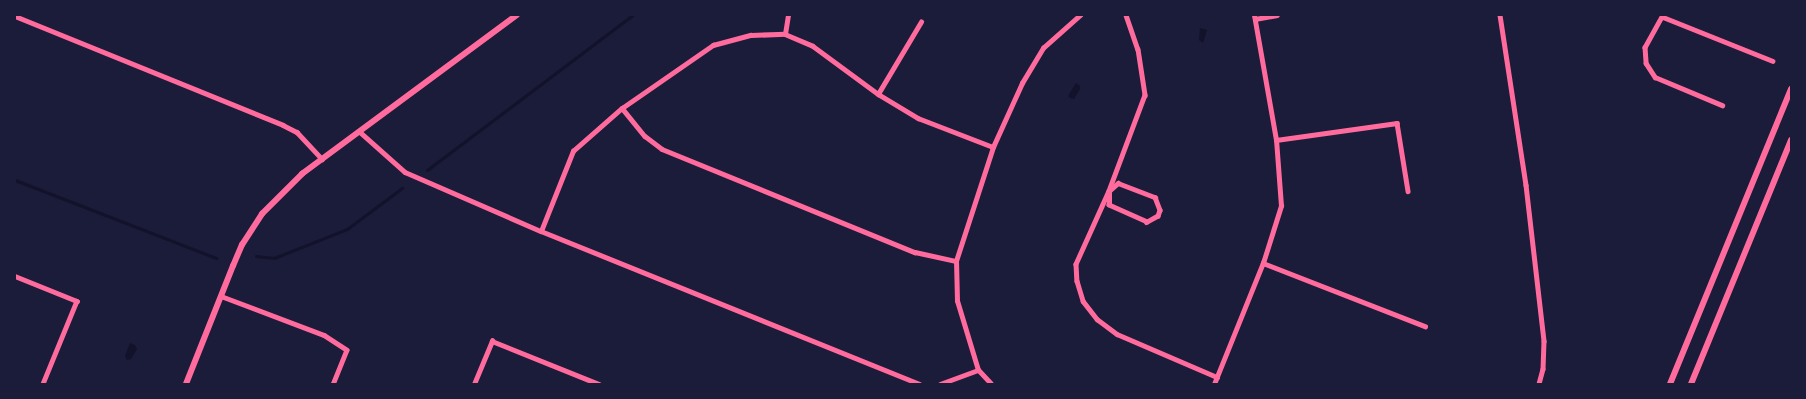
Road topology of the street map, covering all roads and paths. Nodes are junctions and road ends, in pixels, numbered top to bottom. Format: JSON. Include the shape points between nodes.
{"nodes":[{"id":1,"x":517,"y":15,"type":"edge"},
{"id":2,"x":788,"y":15,"type":"edge"},
{"id":3,"x":1080,"y":15,"type":"edge"},
{"id":4,"x":1126,"y":15,"type":"edge"},
{"id":5,"x":1277,"y":15,"type":"edge"},
{"id":6,"x":1500,"y":15,"type":"edge"},
{"id":7,"x":15,"y":16,"type":"edge"},
{"id":8,"x":1663,"y":16,"type":"edge"},
{"id":9,"x":1255,"y":17,"type":"edge"},
{"id":10,"x":921,"y":22,"type":"dead end"},
{"id":11,"x":785,"y":34,"type":"junction"},
{"id":12,"x":1773,"y":61,"type":"dead end"},
{"id":13,"x":1791,"y":89,"type":"edge"},
{"id":14,"x":878,"y":94,"type":"junction"},
{"id":15,"x":1722,"y":105,"type":"dead end"},
{"id":16,"x":622,"y":108,"type":"junction"},
{"id":17,"x":360,"y":132,"type":"junction"},
{"id":18,"x":1276,"y":140,"type":"junction"},
{"id":19,"x":1791,"y":140,"type":"edge"},
{"id":20,"x":993,"y":147,"type":"junction"},
{"id":21,"x":322,"y":159,"type":"junction"},
{"id":22,"x":1109,"y":191,"type":"junction"},
{"id":23,"x":1408,"y":191,"type":"dead end"},
{"id":24,"x":540,"y":231,"type":"junction"},
{"id":25,"x":956,"y":261,"type":"junction"},
{"id":26,"x":1263,"y":263,"type":"junction"},
{"id":27,"x":15,"y":276,"type":"edge"},
{"id":28,"x":221,"y":296,"type":"junction"},
{"id":29,"x":1425,"y":326,"type":"dead end"},
{"id":30,"x":978,"y":370,"type":"junction"},
{"id":31,"x":1217,"y":377,"type":"junction"},
{"id":32,"x":43,"y":384,"type":"edge"},
{"id":33,"x":186,"y":384,"type":"edge"},
{"id":34,"x":333,"y":384,"type":"edge"},
{"id":35,"x":474,"y":384,"type":"edge"},
{"id":36,"x":599,"y":384,"type":"edge"},
{"id":37,"x":919,"y":384,"type":"edge"},
{"id":38,"x":940,"y":384,"type":"edge"},
{"id":39,"x":991,"y":384,"type":"edge"},
{"id":40,"x":1214,"y":384,"type":"edge"},
{"id":41,"x":1539,"y":384,"type":"edge"},
{"id":42,"x":1670,"y":384,"type":"edge"},
{"id":43,"x":1691,"y":384,"type":"edge"}],
"edges":[{"from":1,"to":17,"type":"street"},
{"from":2,"to":11,"type":"street"},
{"from":3,"to":20,"type":"street","via":[[1043,48],[1022,84]]},
{"from":4,"to":22,"type":"street","via":[[1138,49],[1145,95]]},
{"from":5,"to":9,"type":"street"},
{"from":6,"to":41,"type":"street","via":[[1526,185],[1544,341]]},
{"from":7,"to":21,"type":"street","via":[[283,125],[297,132]]},
{"from":8,"to":12,"type":"street"},
{"from":8,"to":15,"type":"street","via":[[1645,47],[1646,63],[1655,76]]},
{"from":9,"to":18,"type":"street"},
{"from":10,"to":14,"type":"street"},
{"from":11,"to":14,"type":"street","via":[[813,46]]},
{"from":11,"to":16,"type":"street","via":[[751,35],[714,44]]},
{"from":13,"to":42,"type":"main road"},
{"from":14,"to":20,"type":"street","via":[[918,118]]},
{"from":16,"to":24,"type":"street","via":[[573,151]]},
{"from":16,"to":25,"type":"street","via":[[645,136],[662,149],[915,252]]},
{"from":17,"to":21,"type":"street"},
{"from":17,"to":24,"type":"street","via":[[404,172]]},
{"from":18,"to":23,"type":"street","via":[[1397,123]]},
{"from":18,"to":26,"type":"street","via":[[1281,206]]},
{"from":19,"to":43,"type":"main road"},
{"from":20,"to":25,"type":"street"},
{"from":21,"to":28,"type":"street","via":[[262,214],[242,245]]},
{"from":22,"to":22,"type":"street","via":[[1118,183],[1155,197],[1160,210],[1158,216],[1147,222],[1109,206]]},
{"from":22,"to":31,"type":"street","via":[[1076,264],[1083,300],[1097,319],[1117,334]]},
{"from":24,"to":37,"type":"street"},
{"from":25,"to":30,"type":"street","via":[[957,301]]},
{"from":26,"to":29,"type":"street"},
{"from":26,"to":31,"type":"street"},
{"from":27,"to":32,"type":"street","via":[[77,301]]},
{"from":28,"to":33,"type":"street"},
{"from":28,"to":34,"type":"street","via":[[324,336],[347,350]]},
{"from":30,"to":38,"type":"street"},
{"from":30,"to":39,"type":"street"},
{"from":31,"to":40,"type":"street"},
{"from":35,"to":36,"type":"street","via":[[492,341]]}]}
